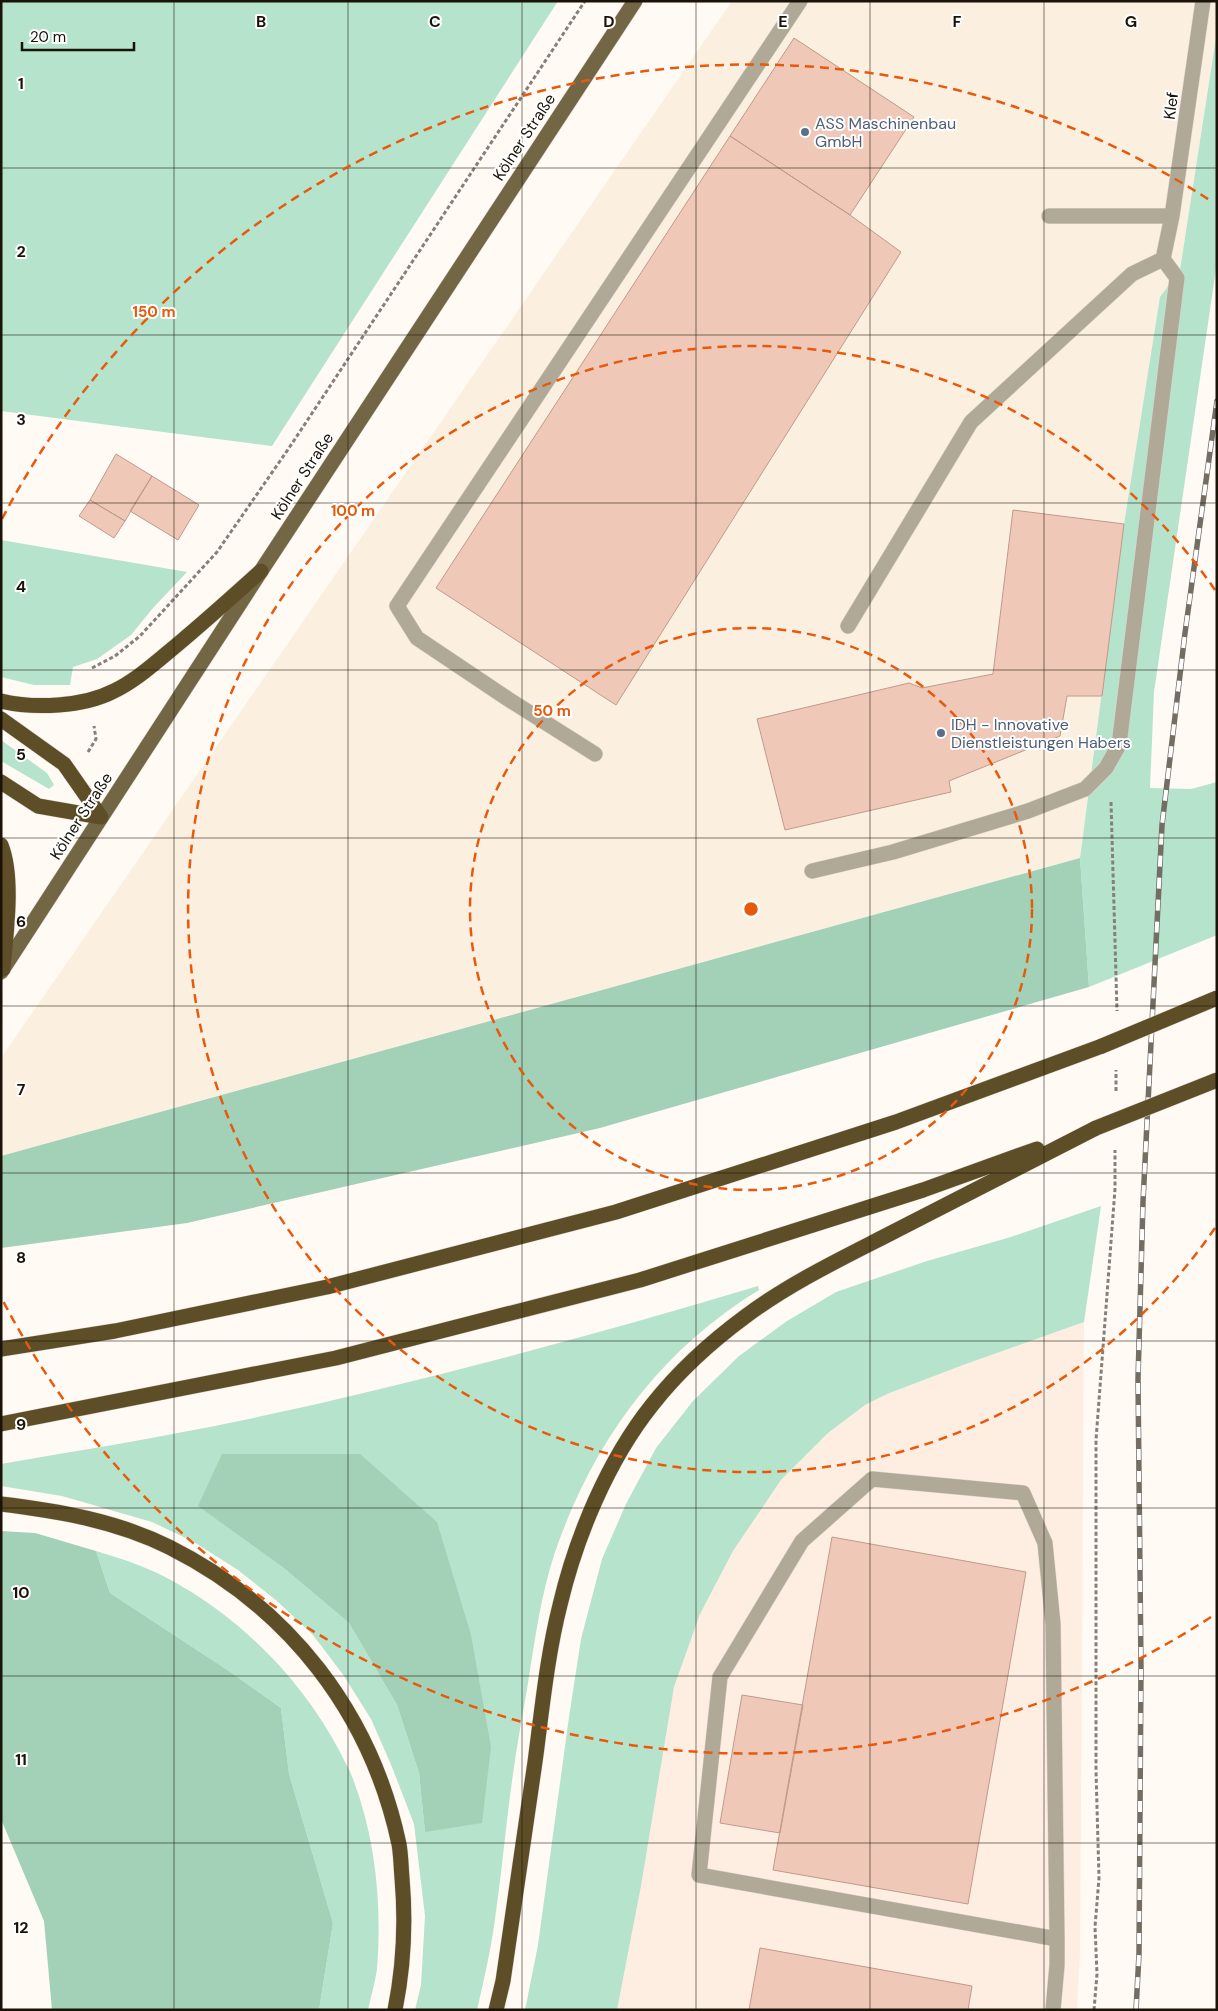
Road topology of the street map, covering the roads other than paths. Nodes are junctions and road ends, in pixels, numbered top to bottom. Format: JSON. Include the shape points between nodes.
{"nodes":[{"id":1,"x":635,"y":1,"type":"edge"},
{"id":2,"x":800,"y":1,"type":"edge"},
{"id":3,"x":1203,"y":1,"type":"edge"},
{"id":4,"x":1049,"y":216,"type":"dead end"},
{"id":5,"x":1172,"y":216,"type":"junction"},
{"id":6,"x":1163,"y":259,"type":"junction"},
{"id":7,"x":261,"y":571,"type":"junction"},
{"id":8,"x":848,"y":626,"type":"dead end"},
{"id":9,"x":1,"y":701,"type":"edge"},
{"id":10,"x":1,"y":719,"type":"edge"},
{"id":11,"x":595,"y":754,"type":"dead end"},
{"id":12,"x":1,"y":782,"type":"edge"},
{"id":13,"x":101,"y":817,"type":"junction"},
{"id":14,"x":1,"y":845,"type":"edge"},
{"id":15,"x":812,"y":871,"type":"dead end"},
{"id":16,"x":2,"y":971,"type":"edge"},
{"id":17,"x":1217,"y":998,"type":"edge"},
{"id":18,"x":1217,"y":1080,"type":"edge"},
{"id":19,"x":1096,"y":1128,"type":"junction"},
{"id":20,"x":1,"y":1349,"type":"edge"},
{"id":21,"x":1,"y":1424,"type":"edge"},
{"id":22,"x":1,"y":1504,"type":"edge"},
{"id":23,"x":1057,"y":1939,"type":"junction"},
{"id":24,"x":395,"y":2010,"type":"edge"},
{"id":25,"x":496,"y":2010,"type":"edge"},
{"id":26,"x":1053,"y":2010,"type":"edge"}],
"edges":[{"from":1,"to":7,"type":"main road","name":"Kölner Straße"},
{"from":2,"to":11,"type":"lane","via":[[397,606],[417,638]]},
{"from":3,"to":5,"type":"lane","name":"Klef"},
{"from":4,"to":5,"type":"lane"},
{"from":5,"to":6,"type":"lane","name":"Klef"},
{"from":6,"to":8,"type":"lane","via":[[1132,274],[971,422]]},
{"from":6,"to":15,"type":"lane","via":[[1177,278],[1119,745],[1110,762],[1085,789],[1028,811],[893,852]]},
{"from":7,"to":9,"type":"highway","via":[[137,678],[112,692],[58,705]]},
{"from":7,"to":13,"type":"main road","name":"Kölner Straße"},
{"from":10,"to":13,"type":"highway","via":[[64,764]]},
{"from":12,"to":13,"type":"highway","via":[[38,806]]},
{"from":13,"to":16,"type":"main road","name":"Kölner Straße"},
{"from":14,"to":16,"type":"highway","via":[[8,897]]},
{"from":17,"to":20,"type":"highway","bridge":true,"via":[[1102,1046],[896,1122],[616,1212],[327,1287],[115,1331]]},
{"from":18,"to":19,"type":"highway","bridge":true},
{"from":19,"to":21,"type":"highway","via":[[923,1190],[640,1280],[336,1358]]},
{"from":19,"to":25,"type":"highway","via":[[782,1291],[712,1343],[651,1406],[604,1484],[573,1560],[559,1606]]},
{"from":22,"to":24,"type":"highway","via":[[85,1517],[168,1546],[236,1588],[294,1638],[315,1663],[361,1735],[389,1806],[399,1846],[405,1938]]},
{"from":23,"to":23,"type":"lane","via":[[1053,1624],[1045,1543],[1024,1493],[872,1478],[802,1541],[720,1677],[699,1875]]},
{"from":23,"to":26,"type":"lane"}]}
